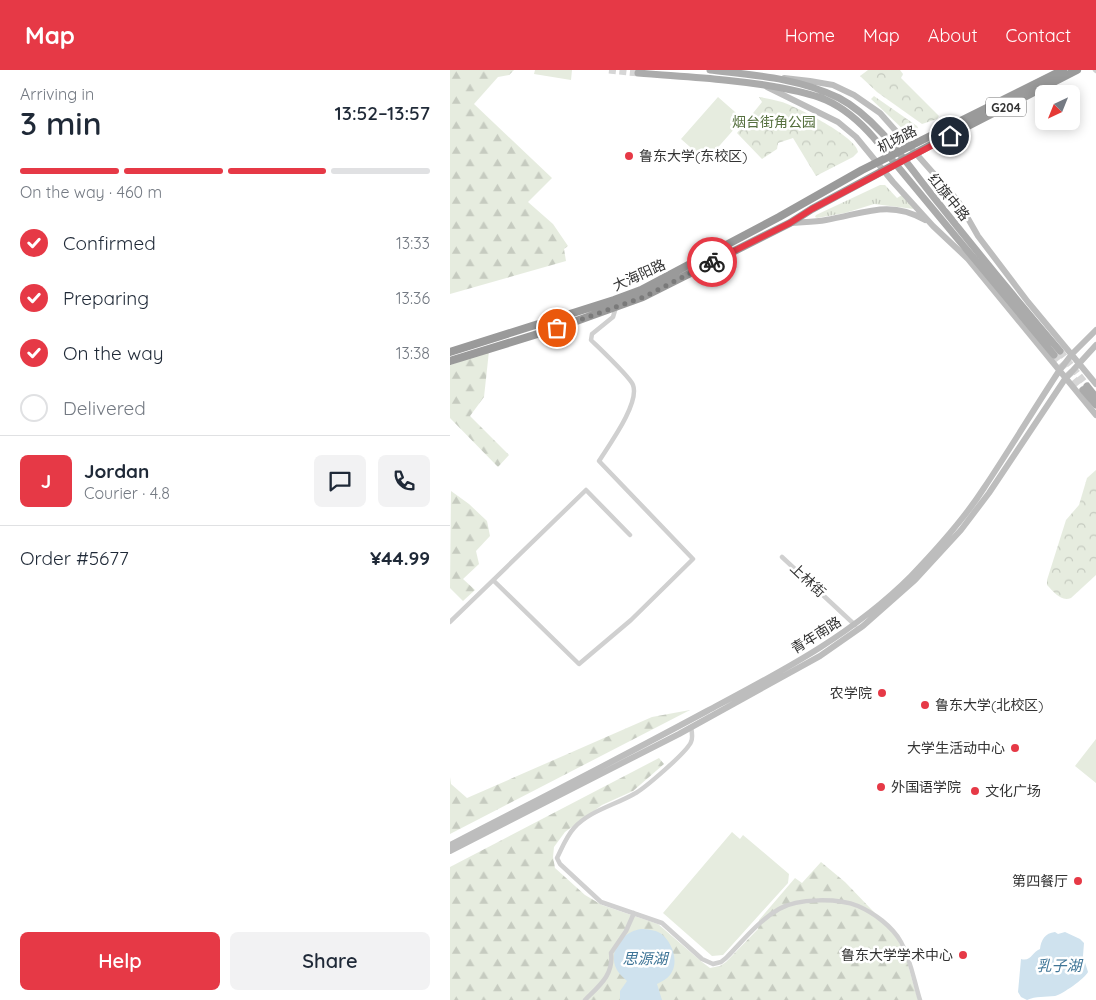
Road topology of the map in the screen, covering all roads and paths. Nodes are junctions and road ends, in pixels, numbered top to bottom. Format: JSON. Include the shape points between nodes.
{"nodes":[{"id":1,"x":710,"y":70,"type":"edge"},
{"id":2,"x":1063,"y":70,"type":"edge"},
{"id":3,"x":1077,"y":70,"type":"edge"},
{"id":4,"x":638,"y":73,"type":"dead end"},
{"id":5,"x":776,"y":78,"type":"junction"},
{"id":6,"x":761,"y":84,"type":"junction"},
{"id":7,"x":826,"y":96,"type":"junction"},
{"id":8,"x":930,"y":141,"type":"junction"},
{"id":9,"x":913,"y":150,"type":"junction"},
{"id":10,"x":878,"y":164,"type":"junction"},
{"id":11,"x":884,"y":171,"type":"junction"},
{"id":12,"x":790,"y":223,"type":"junction"},
{"id":13,"x":933,"y":226,"type":"junction"},
{"id":14,"x":993,"y":283,"type":"junction"},
{"id":15,"x":615,"y":304,"type":"junction"},
{"id":16,"x":1096,"y":330,"type":"edge"},
{"id":17,"x":1096,"y":345,"type":"edge"},
{"id":18,"x":450,"y":352,"type":"edge"},
{"id":19,"x":1057,"y":353,"type":"tunnel mouth"},
{"id":20,"x":1072,"y":354,"type":"junction"},
{"id":21,"x":450,"y":361,"type":"edge"},
{"id":22,"x":1079,"y":362,"type":"junction"},
{"id":23,"x":1059,"y":371,"type":"junction"},
{"id":24,"x":1065,"y":379,"type":"junction"},
{"id":25,"x":1096,"y":384,"type":"edge"},
{"id":26,"x":1096,"y":397,"type":"edge"},
{"id":27,"x":1096,"y":405,"type":"edge"},
{"id":28,"x":1096,"y":415,"type":"edge"},
{"id":29,"x":630,"y":535,"type":"dead end"},
{"id":30,"x":782,"y":556,"type":"dead end"},
{"id":31,"x":494,"y":581,"type":"junction"},
{"id":32,"x":450,"y":622,"type":"edge"},
{"id":33,"x":855,"y":625,"type":"junction"},
{"id":34,"x":691,"y":727,"type":"junction"},
{"id":35,"x":450,"y":845,"type":"edge"},
{"id":36,"x":450,"y":851,"type":"edge"},
{"id":37,"x":634,"y":913,"type":"junction"},
{"id":38,"x":585,"y":1000,"type":"edge"},
{"id":39,"x":920,"y":1000,"type":"edge"}],
"edges":[{"from":1,"to":5,"type":"main road","name":"红旗中路"},
{"from":2,"to":8,"type":"highway","name":"机场路","number":"G204"},
{"from":3,"to":8,"type":"highway","name":"机场路","number":"G204"},
{"from":4,"to":6,"type":"main road","name":"红旗中路"},
{"from":5,"to":7,"type":"main road","name":"红旗中路"},
{"from":5,"to":9,"type":"main road","via":[[810,81],[843,89],[867,104]]},
{"from":6,"to":7,"type":"main road","name":"红旗中路"},
{"from":6,"to":10,"type":"main road","via":[[838,122]]},
{"from":7,"to":14,"type":"main road","name":"红旗中路","via":[[869,132]]},
{"from":7,"to":14,"type":"main road","name":"红旗中路","via":[[854,108],[875,126]]},
{"from":8,"to":9,"type":"highway","name":"机场路","number":"G204"},
{"from":9,"to":10,"type":"highway","name":"机场路","number":"G204"},
{"from":9,"to":11,"type":"highway","name":"大海阳路","number":"G204"},
{"from":9,"to":20,"type":"main road","via":[[958,201],[972,228]]},
{"from":10,"to":11,"type":"main road"},
{"from":10,"to":15,"type":"highway","name":"大海阳路","number":"G204"},
{"from":11,"to":12,"type":"highway","name":"大海阳路","number":"G204"},
{"from":11,"to":13,"type":"main road"},
{"from":12,"to":13,"type":"main road","via":[[827,220],[886,208],[909,212]]},
{"from":12,"to":15,"type":"highway","name":"大海阳路","number":"G204","via":[[644,297]]},
{"from":13,"to":14,"type":"main road"},
{"from":14,"to":19,"type":"main road","name":"红旗中路"},
{"from":14,"to":23,"type":"main road","via":[[998,296]]},
{"from":15,"to":18,"type":"highway","name":"大海阳路","number":"G204"},
{"from":15,"to":21,"type":"highway","name":"大海阳路","number":"G204"},
{"from":15,"to":31,"type":"street","via":[[613,317],[592,334],[591,340],[633,383],[635,394],[599,461],[693,559],[631,620],[579,664]]},
{"from":16,"to":20,"type":"main road","name":"青年南路"},
{"from":17,"to":22,"type":"main road","name":"青年南路"},
{"from":20,"to":22,"type":"main road"},
{"from":20,"to":23,"type":"main road","name":"青年南路"},
{"from":22,"to":24,"type":"main road","name":"青年南路"},
{"from":22,"to":25,"type":"main road"},
{"from":23,"to":24,"type":"main road"},
{"from":23,"to":33,"type":"main road","name":"青年南路","via":[[984,488],[955,526],[911,576]]},
{"from":24,"to":28,"type":"main road"},
{"from":24,"to":34,"type":"main road","name":"青年南路","via":[[976,511],[909,586],[844,641]]},
{"from":26,"to":27,"type":"main road","via":[[1085,388]]},
{"from":29,"to":31,"type":"street","via":[[586,490]]},
{"from":30,"to":33,"type":"street","name":"上林街"},
{"from":31,"to":32,"type":"street"},
{"from":33,"to":35,"type":"main road","name":"青年南路","via":[[782,671]]},
{"from":34,"to":36,"type":"main road","name":"青年南路"},
{"from":34,"to":37,"type":"street","via":[[692,740],[688,749],[636,793],[583,820],[570,834],[557,858],[601,902]]},
{"from":37,"to":38,"type":"street","via":[[611,954],[612,963],[607,977]]},
{"from":37,"to":39,"type":"street","via":[[662,924],[702,959],[715,964],[726,958],[780,908],[805,901],[856,906],[872,913],[901,941]]}]}
